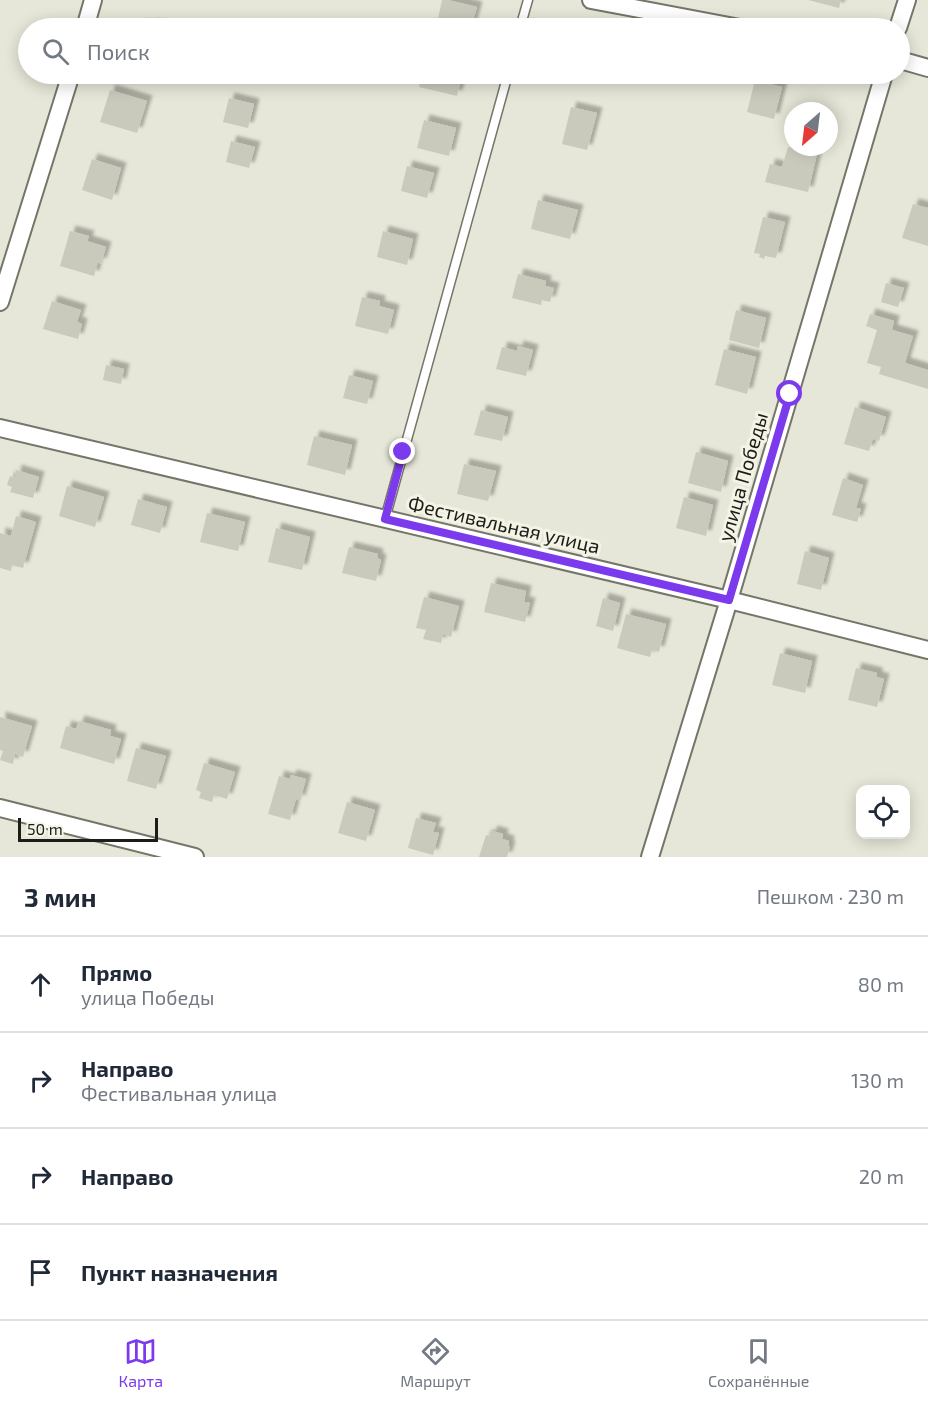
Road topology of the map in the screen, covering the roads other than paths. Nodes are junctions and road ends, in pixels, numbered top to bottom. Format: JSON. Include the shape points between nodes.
{"nodes":[{"id":1,"x":93,"y":0,"type":"edge"},
{"id":2,"x":528,"y":0,"type":"edge"},
{"id":3,"x":591,"y":0,"type":"edge"},
{"id":4,"x":907,"y":0,"type":"edge"},
{"id":5,"x":88,"y":18,"type":"edge"},
{"id":6,"x":523,"y":18,"type":"edge"},
{"id":7,"x":687,"y":18,"type":"edge"},
{"id":8,"x":901,"y":18,"type":"edge"},
{"id":9,"x":910,"y":63,"type":"edge"},
{"id":10,"x":928,"y":68,"type":"edge"},
{"id":11,"x":68,"y":84,"type":"edge"},
{"id":12,"x":505,"y":84,"type":"edge"},
{"id":13,"x":881,"y":84,"type":"edge"},
{"id":14,"x":0,"y":302,"type":"edge"},
{"id":15,"x":0,"y":428,"type":"edge"},
{"id":16,"x":385,"y":519,"type":"junction"},
{"id":17,"x":729,"y":600,"type":"junction"},
{"id":18,"x":928,"y":650,"type":"edge"},
{"id":19,"x":0,"y":808,"type":"edge"},
{"id":20,"x":195,"y":857,"type":"edge"},
{"id":21,"x":650,"y":857,"type":"edge"}],
"edges":[{"from":1,"to":5,"type":"street"},
{"from":2,"to":6,"type":"lane"},
{"from":3,"to":7,"type":"street"},
{"from":4,"to":8,"type":"street"},
{"from":9,"to":10,"type":"street"},
{"from":11,"to":14,"type":"street"},
{"from":12,"to":16,"type":"lane"},
{"from":13,"to":17,"type":"street","name":"улица Победы"},
{"from":15,"to":16,"type":"street","name":"Фестивальная улица"},
{"from":16,"to":17,"type":"street","name":"Фестивальная улица"},
{"from":17,"to":18,"type":"street","name":"Фестивальная улица"},
{"from":17,"to":21,"type":"street","name":"улица Победы"},
{"from":19,"to":20,"type":"street"}]}
